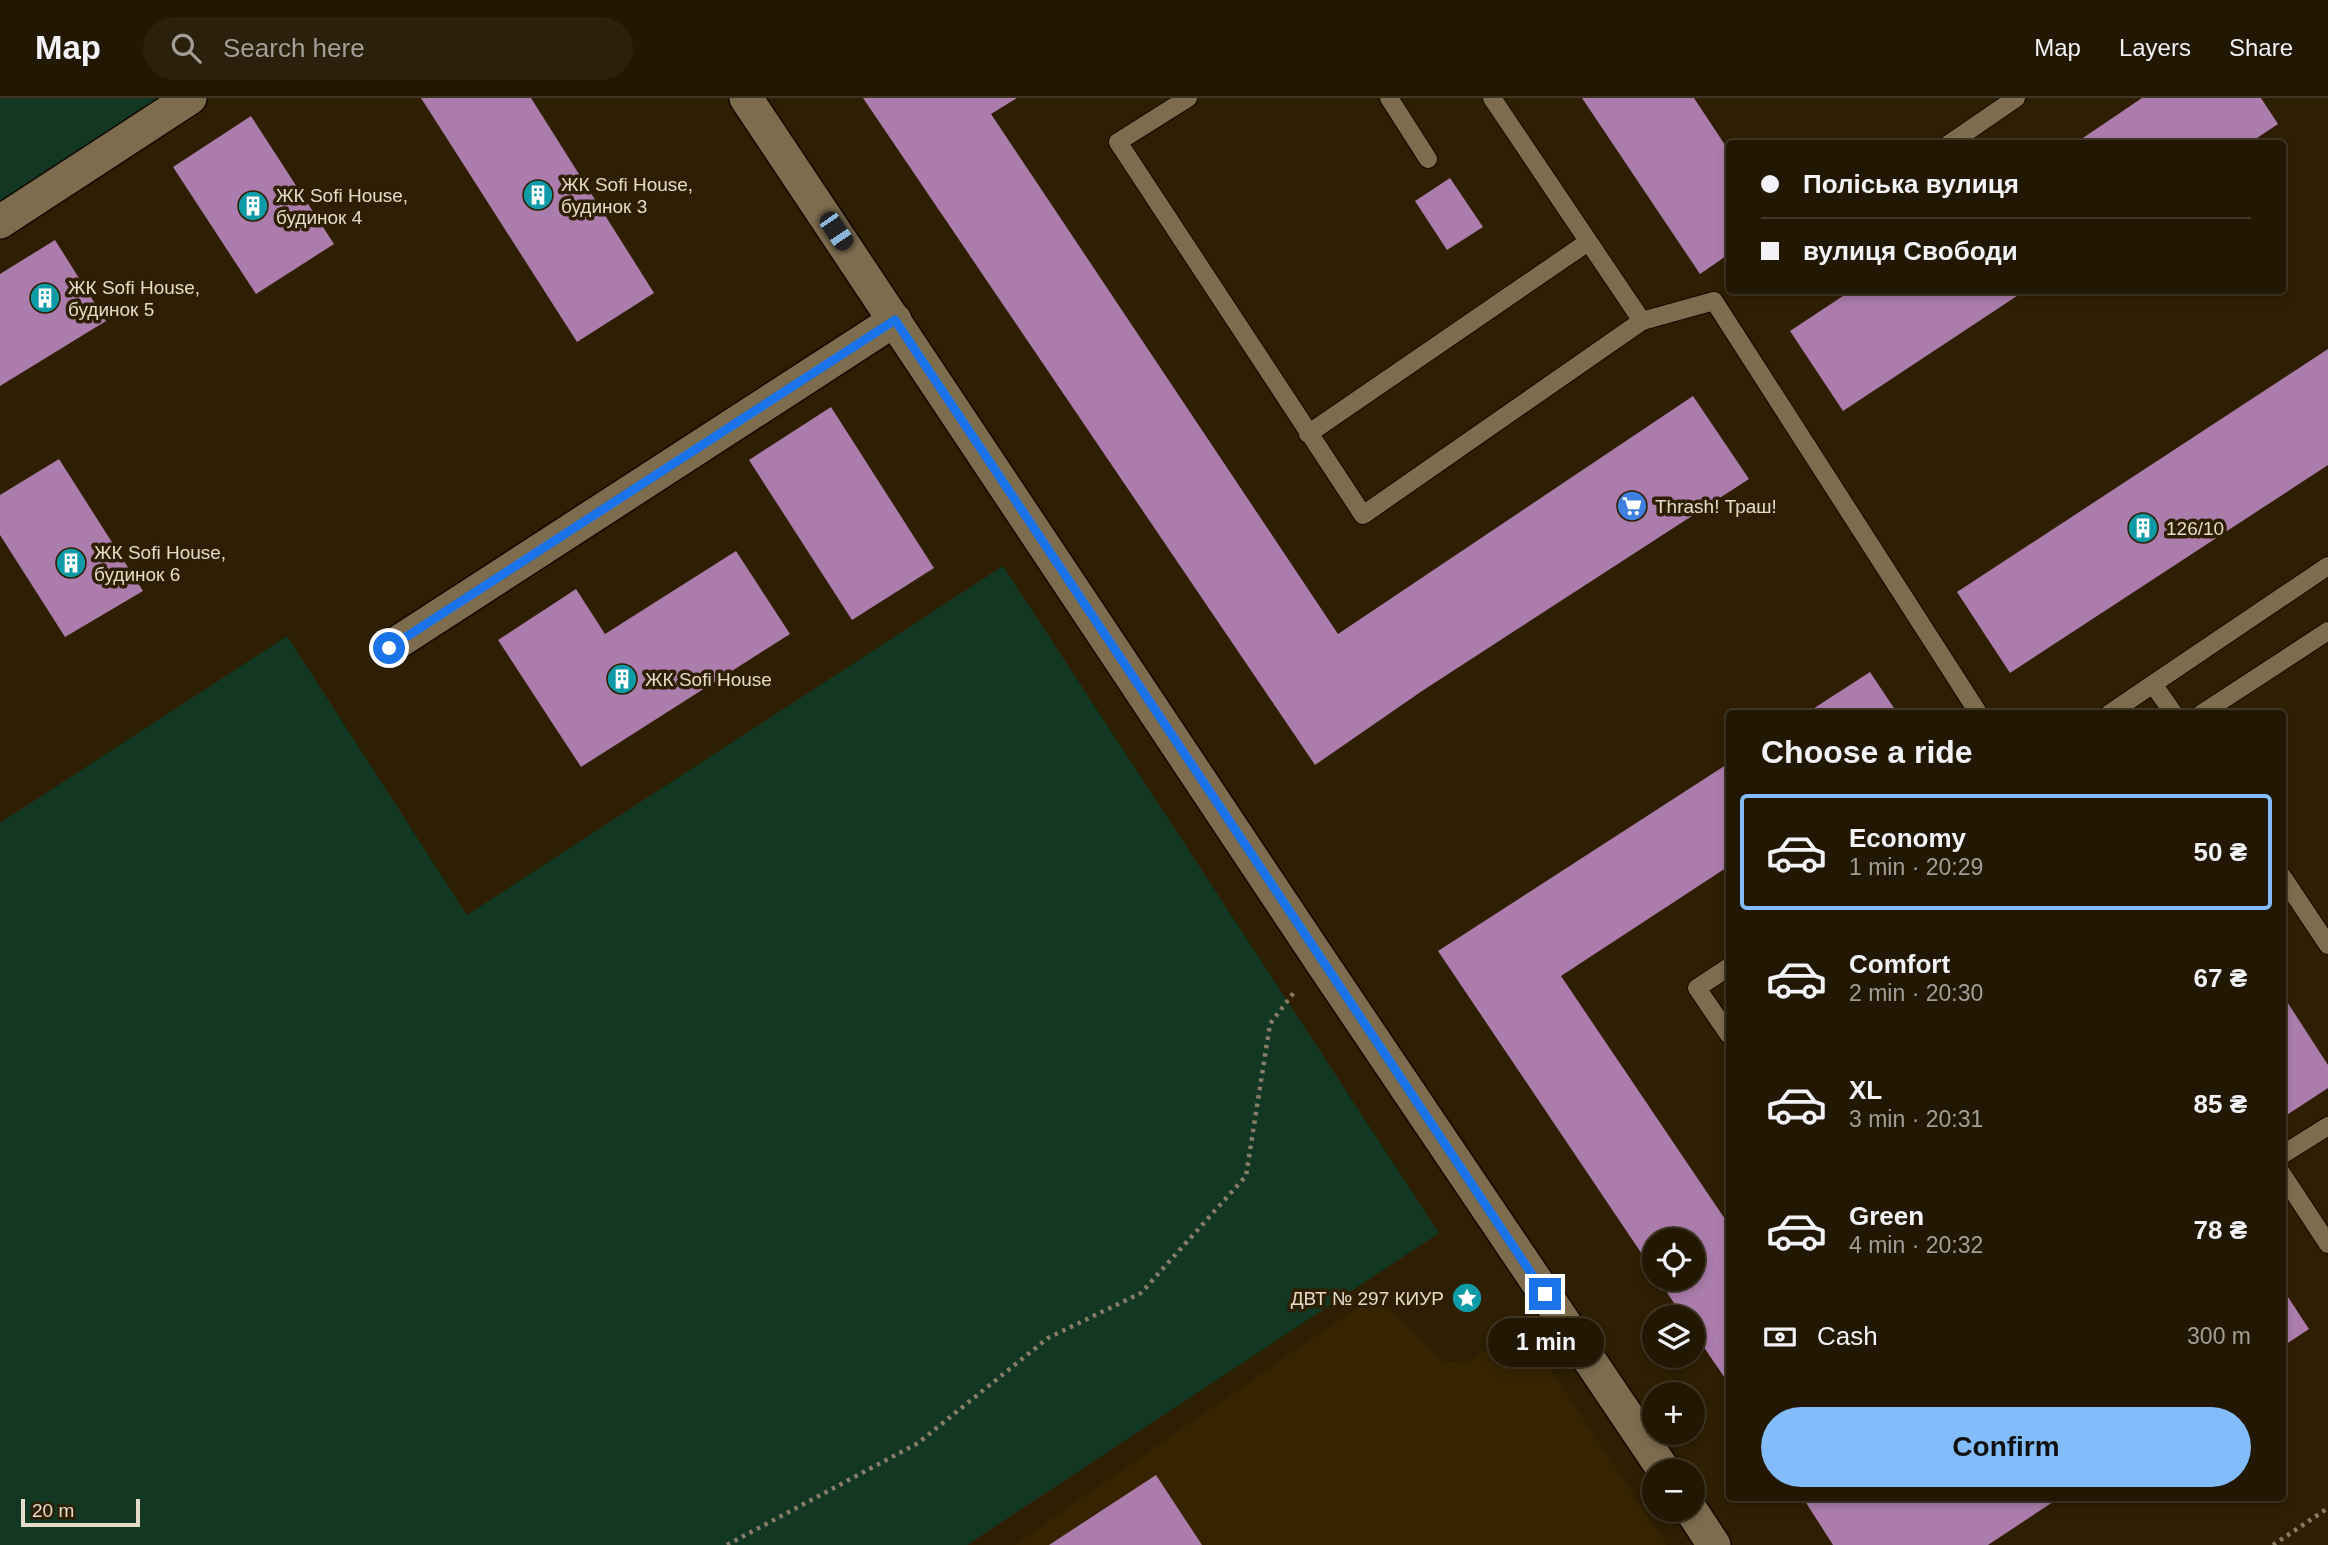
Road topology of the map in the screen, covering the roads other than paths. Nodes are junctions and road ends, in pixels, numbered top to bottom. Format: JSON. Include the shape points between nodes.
{"nodes":[{"id":1,"x":190,"y":98,"type":"edge"},
{"id":2,"x":746,"y":98,"type":"edge"},
{"id":3,"x":1188,"y":98,"type":"edge"},
{"id":4,"x":1389,"y":98,"type":"edge"},
{"id":5,"x":1492,"y":98,"type":"edge"},
{"id":6,"x":2016,"y":98,"type":"edge"},
{"id":7,"x":1955,"y":140,"type":"edge"},
{"id":8,"x":1428,"y":159,"type":"dead end"},
{"id":9,"x":0,"y":222,"type":"edge"},
{"id":10,"x":1588,"y":242,"type":"junction"},
{"id":11,"x":1726,"y":293,"type":"edge"},
{"id":12,"x":1714,"y":301,"type":"junction"},
{"id":13,"x":895,"y":320,"type":"junction"},
{"id":14,"x":1642,"y":321,"type":"junction"},
{"id":15,"x":1308,"y":434,"type":"junction"},
{"id":16,"x":2328,"y":566,"type":"edge"},
{"id":17,"x":2328,"y":631,"type":"edge"},
{"id":18,"x":389,"y":648,"type":"dead end"},
{"id":19,"x":2153,"y":684,"type":"junction"},
{"id":20,"x":1976,"y":710,"type":"edge"},
{"id":21,"x":2115,"y":710,"type":"edge"},
{"id":22,"x":2171,"y":710,"type":"edge"},
{"id":23,"x":2207,"y":710,"type":"edge"},
{"id":24,"x":2286,"y":882,"type":"edge"},
{"id":25,"x":2328,"y":945,"type":"edge"},
{"id":26,"x":1726,"y":969,"type":"edge"},
{"id":27,"x":1726,"y":1031,"type":"edge"},
{"id":28,"x":2328,"y":1126,"type":"edge"},
{"id":29,"x":2286,"y":1152,"type":"edge"},
{"id":30,"x":2286,"y":1180,"type":"edge"},
{"id":31,"x":2328,"y":1244,"type":"edge"},
{"id":32,"x":1656,"y":1459,"type":"edge"},
{"id":33,"x":1699,"y":1522,"type":"edge"},
{"id":34,"x":1714,"y":1545,"type":"edge"}],
"edges":[{"from":1,"to":9,"type":"street"},
{"from":2,"to":13,"type":"street"},
{"from":3,"to":15,"type":"lane","via":[[1118,142]]},
{"from":4,"to":8,"type":"lane"},
{"from":5,"to":10,"type":"lane"},
{"from":6,"to":7,"type":"lane"},
{"from":10,"to":14,"type":"lane"},
{"from":10,"to":15,"type":"lane"},
{"from":11,"to":12,"type":"lane"},
{"from":12,"to":14,"type":"lane"},
{"from":12,"to":20,"type":"lane"},
{"from":13,"to":18,"type":"street"},
{"from":13,"to":32,"type":"street"},
{"from":14,"to":15,"type":"lane","via":[[1363,515]]},
{"from":16,"to":19,"type":"lane"},
{"from":17,"to":23,"type":"lane"},
{"from":19,"to":21,"type":"lane"},
{"from":19,"to":22,"type":"lane"},
{"from":24,"to":25,"type":"lane"},
{"from":26,"to":27,"type":"lane","via":[[1697,988]]},
{"from":28,"to":29,"type":"lane"},
{"from":30,"to":31,"type":"lane"},
{"from":33,"to":34,"type":"street"}]}
